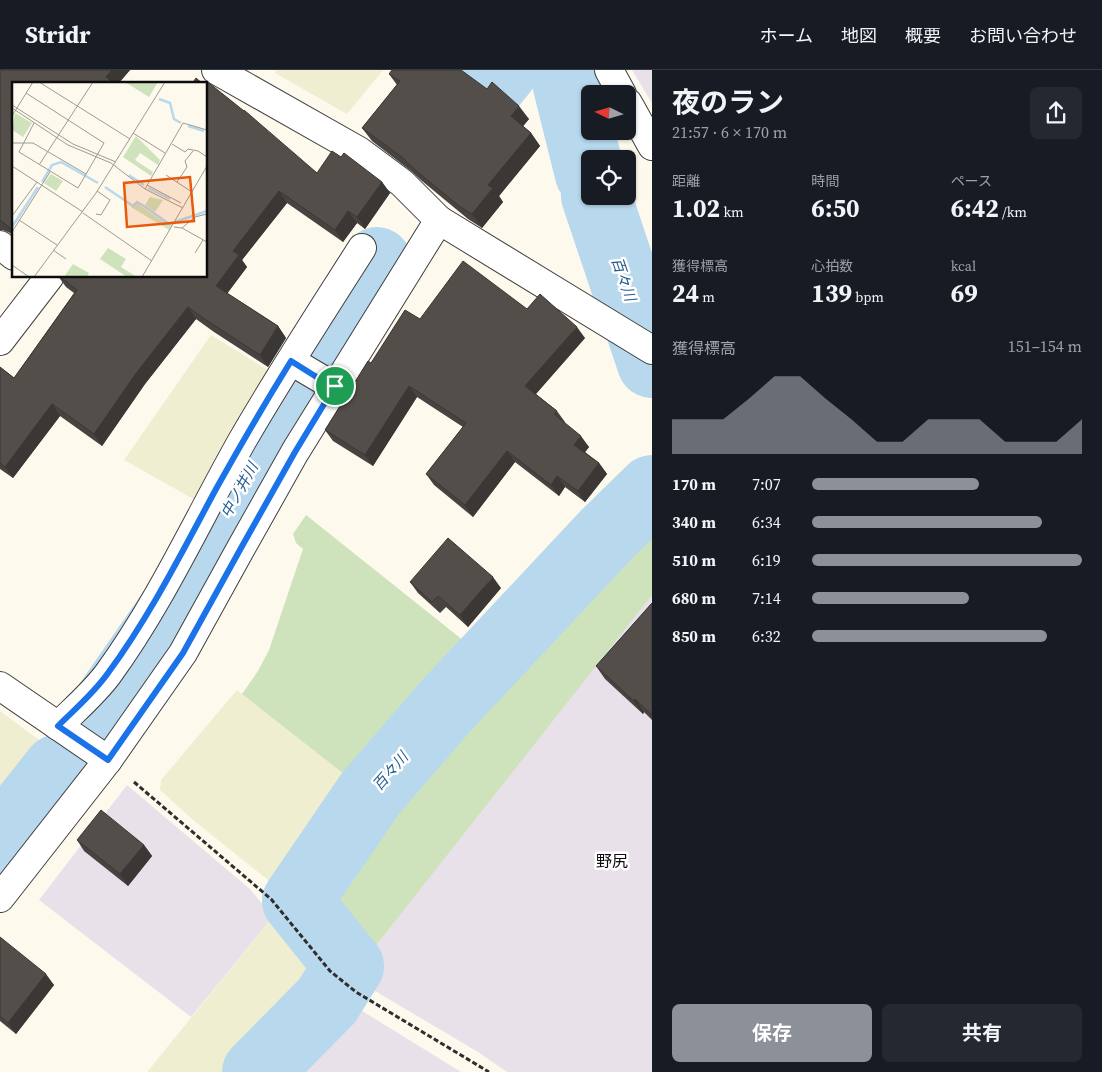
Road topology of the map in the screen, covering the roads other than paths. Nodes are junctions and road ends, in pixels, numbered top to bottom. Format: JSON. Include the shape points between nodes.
{"nodes":[{"id":1,"x":212,"y":70,"type":"edge"},
{"id":2,"x":216,"y":70,"type":"edge"},
{"id":3,"x":609,"y":70,"type":"edge"},
{"id":4,"x":202,"y":82,"type":"edge"},
{"id":5,"x":617,"y":85,"type":"edge"},
{"id":6,"x":636,"y":117,"type":"edge"},
{"id":7,"x":652,"y":146,"type":"edge"},
{"id":8,"x":439,"y":220,"type":"junction"},
{"id":9,"x":0,"y":245,"type":"edge"},
{"id":10,"x":362,"y":248,"type":"dead end"},
{"id":11,"x":12,"y":254,"type":"edge"},
{"id":12,"x":45,"y":278,"type":"edge"},
{"id":13,"x":0,"y":341,"type":"edge"},
{"id":14,"x":641,"y":344,"type":"edge"},
{"id":15,"x":310,"y":372,"type":"junction"},
{"id":16,"x":0,"y":686,"type":"edge"},
{"id":17,"x":58,"y":726,"type":"junction"},
{"id":18,"x":108,"y":760,"type":"junction"},
{"id":19,"x":0,"y":898,"type":"edge"}],
"edges":[{"from":1,"to":4,"type":"street"},
{"from":2,"to":8,"type":"street","via":[[359,151],[402,183]]},
{"from":3,"to":5,"type":"street"},
{"from":6,"to":7,"type":"street"},
{"from":8,"to":14,"type":"street"},
{"from":8,"to":15,"type":"street"},
{"from":9,"to":11,"type":"street"},
{"from":10,"to":15,"type":"street"},
{"from":12,"to":13,"type":"street"},
{"from":15,"to":17,"type":"street","via":[[242,441],[147,616],[107,675]]},
{"from":15,"to":18,"type":"street","via":[[275,487],[183,653]]},
{"from":16,"to":17,"type":"street"},
{"from":17,"to":18,"type":"street"},
{"from":18,"to":19,"type":"street"}]}
